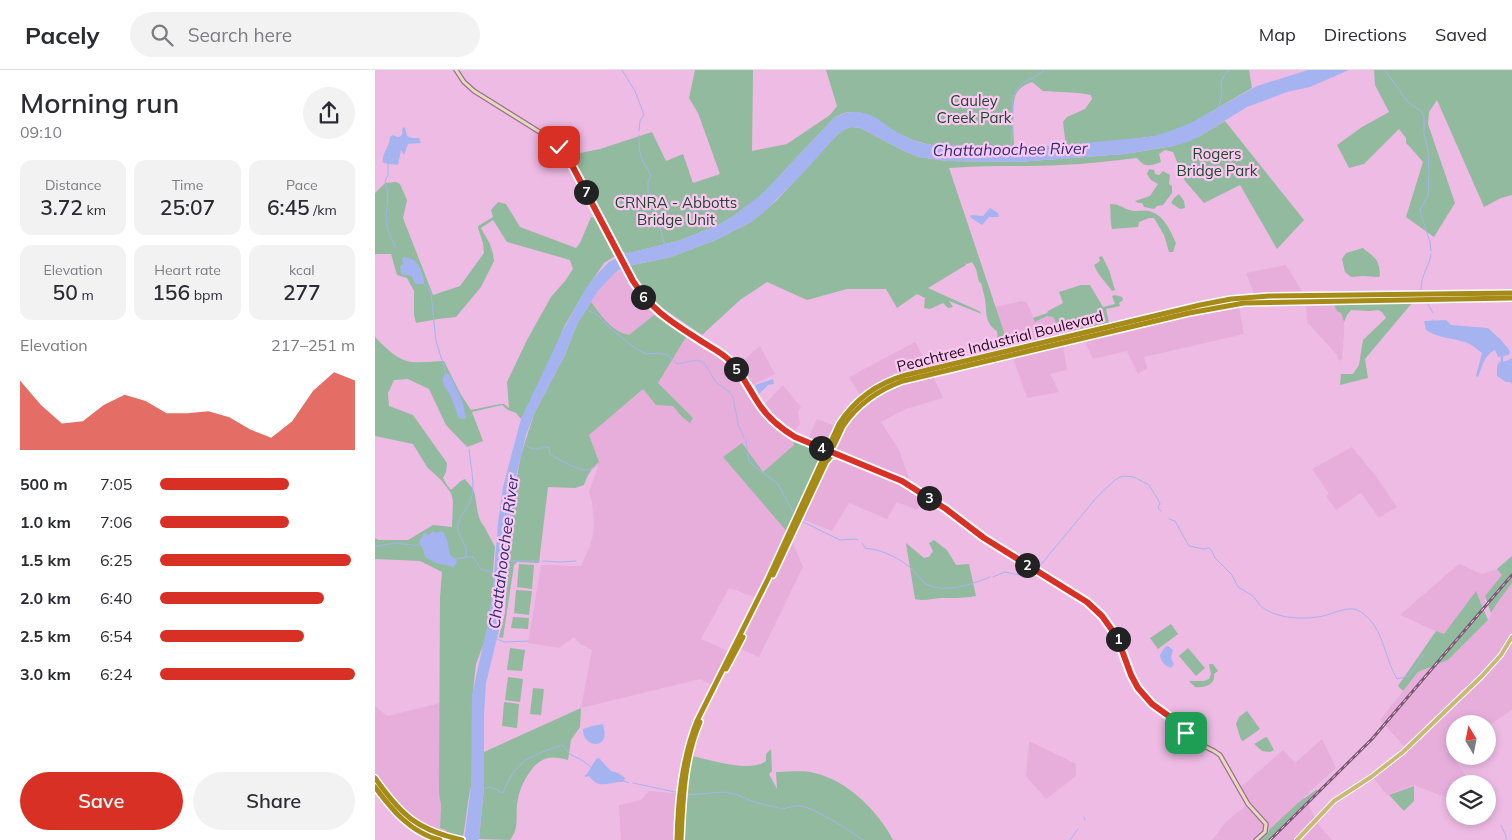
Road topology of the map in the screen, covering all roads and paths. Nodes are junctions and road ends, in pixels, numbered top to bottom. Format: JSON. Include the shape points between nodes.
{"nodes":[{"id":1,"x":456,"y":70,"type":"edge"},
{"id":2,"x":477,"y":89,"type":"dead end"},
{"id":3,"x":491,"y":102,"type":"junction"},
{"id":4,"x":1512,"y":293,"type":"edge"},
{"id":5,"x":1512,"y":298,"type":"edge"},
{"id":6,"x":974,"y":362,"type":"junction"},
{"id":7,"x":833,"y":441,"type":"junction"},
{"id":8,"x":817,"y":446,"type":"junction"},
{"id":9,"x":829,"y":451,"type":"junction"},
{"id":10,"x":839,"y":455,"type":"junction"},
{"id":11,"x":824,"y":462,"type":"junction"},
{"id":12,"x":1512,"y":638,"type":"edge"},
{"id":13,"x":1512,"y":643,"type":"edge"},
{"id":14,"x":1505,"y":648,"type":"junction"},
{"id":15,"x":375,"y":778,"type":"edge"},
{"id":16,"x":375,"y":787,"type":"edge"},
{"id":17,"x":1257,"y":839,"type":"edge"},
{"id":18,"x":440,"y":840,"type":"edge"},
{"id":19,"x":462,"y":840,"type":"edge"},
{"id":20,"x":679,"y":840,"type":"edge"},
{"id":21,"x":1297,"y":840,"type":"edge"}],
"edges":[{"from":1,"to":3,"type":"main road","via":[[468,86]]},
{"from":2,"to":3,"type":"main road"},
{"from":3,"to":8,"type":"main road","via":[[547,136],[566,154],[639,292],[658,313],[729,360],[771,419],[787,432]]},
{"from":4,"to":6,"type":"highway","name":"Peachtree Industrial Boulevard","via":[[1241,298],[1205,304]]},
{"from":5,"to":6,"type":"highway","name":"Peachtree Industrial Boulevard","via":[[1244,303]]},
{"from":6,"to":7,"type":"highway","name":"Peachtree Industrial Boulevard","via":[[907,375],[884,383],[848,411]]},
{"from":7,"to":8,"type":"highway"},
{"from":7,"to":9,"type":"highway","name":"Peachtree Industrial Boulevard"},
{"from":7,"to":10,"type":"highway"},
{"from":8,"to":9,"type":"main road"},
{"from":8,"to":11,"type":"highway"},
{"from":9,"to":10,"type":"main road"},
{"from":9,"to":11,"type":"highway","name":"Peachtree Industrial Boulevard"},
{"from":10,"to":11,"type":"highway"},
{"from":10,"to":17,"type":"main road","via":[[902,481],[1087,602],[1117,637],[1138,688],[1152,704],[1177,722],[1191,740],[1219,755],[1248,804],[1264,821],[1265,832]]},
{"from":11,"to":20,"type":"highway","name":"Peachtree Industrial Boulevard","via":[[690,738],[682,773]]},
{"from":12,"to":14,"type":"main road"},
{"from":13,"to":14,"type":"main road"},
{"from":14,"to":21,"type":"main road","via":[[1483,675],[1405,750],[1334,801]]},
{"from":15,"to":19,"type":"highway","via":[[399,809],[413,821],[442,835]]},
{"from":16,"to":18,"type":"highway","via":[[404,821]]}]}
